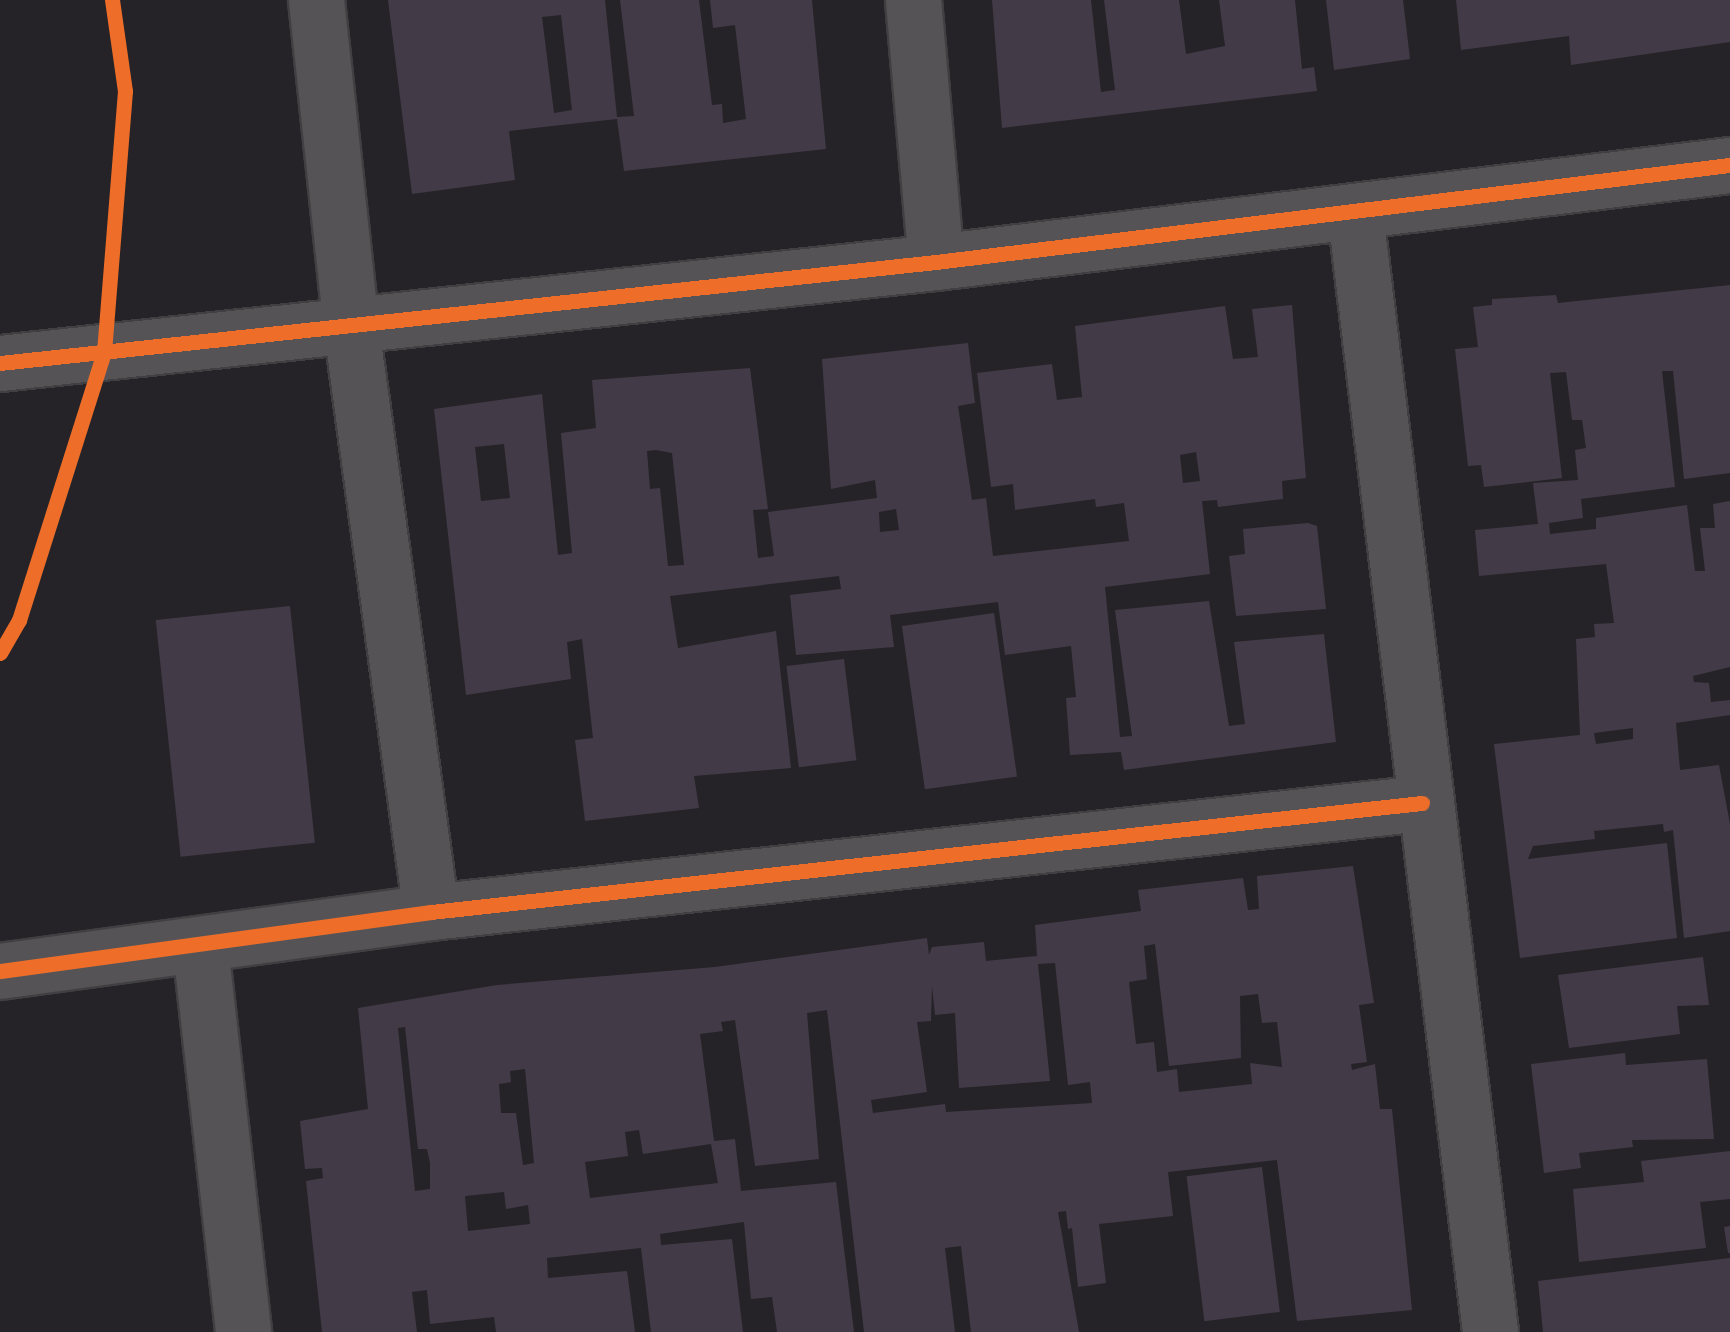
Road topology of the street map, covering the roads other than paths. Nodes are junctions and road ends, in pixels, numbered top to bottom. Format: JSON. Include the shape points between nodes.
{"nodes":[{"id":1,"x":316,"y":0,"type":"edge"},
{"id":2,"x":913,"y":0,"type":"edge"},
{"id":3,"x":1730,"y":166,"type":"edge"},
{"id":4,"x":1354,"y":214,"type":"junction"},
{"id":5,"x":936,"y":262,"type":"junction"},
{"id":6,"x":351,"y":328,"type":"junction"},
{"id":7,"x":0,"y":363,"type":"edge"},
{"id":8,"x":1422,"y":803,"type":"junction"},
{"id":9,"x":432,"y":912,"type":"junction"},
{"id":10,"x":200,"y":947,"type":"junction"},
{"id":11,"x":0,"y":970,"type":"edge"},
{"id":12,"x":243,"y":1332,"type":"edge"},
{"id":13,"x":1490,"y":1332,"type":"edge"}],
"edges":[{"from":1,"to":6,"type":"street"},
{"from":2,"to":5,"type":"street"},
{"from":3,"to":4,"type":"street"},
{"from":4,"to":5,"type":"street"},
{"from":4,"to":8,"type":"street"},
{"from":5,"to":6,"type":"street"},
{"from":6,"to":7,"type":"street"},
{"from":6,"to":9,"type":"street"},
{"from":8,"to":9,"type":"street"},
{"from":8,"to":13,"type":"street"},
{"from":9,"to":10,"type":"street"},
{"from":10,"to":11,"type":"street"},
{"from":10,"to":12,"type":"street"}]}
